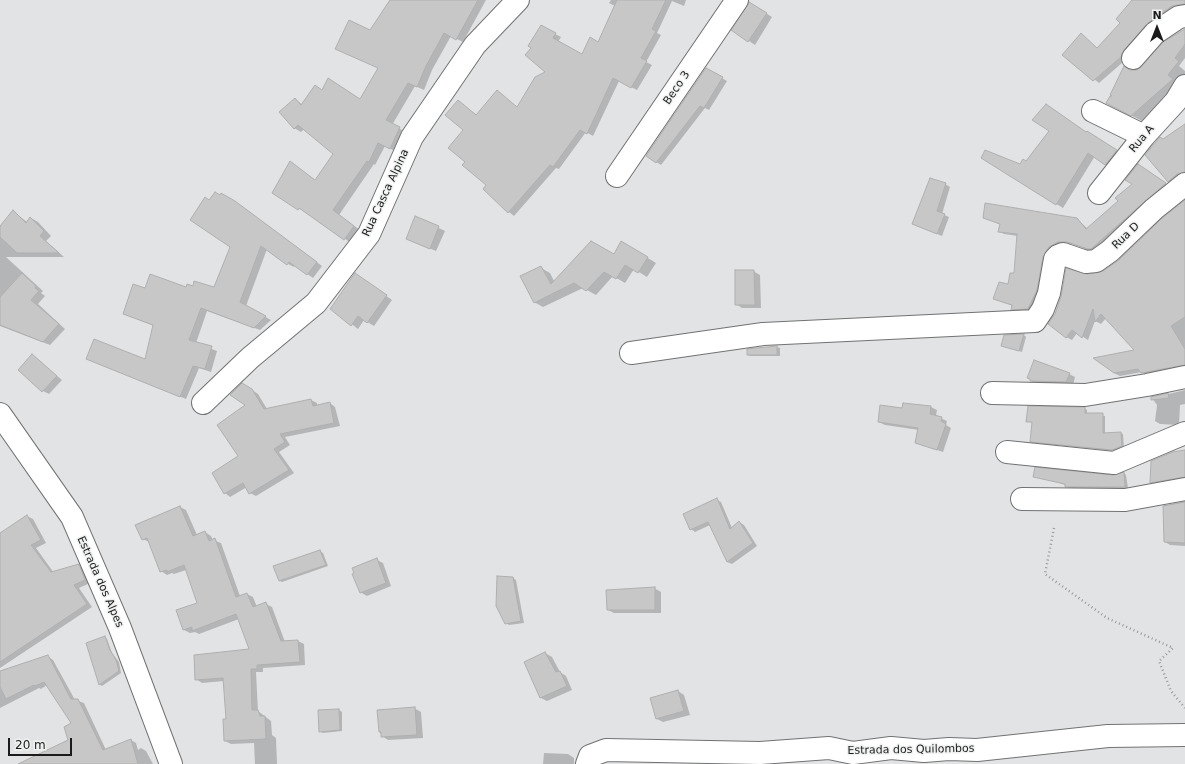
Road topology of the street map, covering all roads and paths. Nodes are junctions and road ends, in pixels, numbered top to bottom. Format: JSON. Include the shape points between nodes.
{"nodes":[{"id":1,"x":518,"y":0,"type":"edge"},
{"id":2,"x":737,"y":0,"type":"edge"},
{"id":3,"x":1185,"y":16,"type":"edge"},
{"id":4,"x":1133,"y":58,"type":"dead end"},
{"id":5,"x":1185,"y":86,"type":"edge"},
{"id":6,"x":1093,"y":111,"type":"dead end"},
{"id":7,"x":1144,"y":136,"type":"junction"},
{"id":8,"x":616,"y":176,"type":"dead end"},
{"id":9,"x":1185,"y":184,"type":"edge"},
{"id":10,"x":1099,"y":193,"type":"dead end"},
{"id":11,"x":631,"y":353,"type":"dead end"},
{"id":12,"x":1185,"y":377,"type":"edge"},
{"id":13,"x":992,"y":393,"type":"dead end"},
{"id":14,"x":202,"y":403,"type":"dead end"},
{"id":15,"x":0,"y":414,"type":"edge"},
{"id":16,"x":1185,"y":433,"type":"edge"},
{"id":17,"x":1007,"y":452,"type":"dead end"},
{"id":18,"x":1185,"y":489,"type":"edge"},
{"id":19,"x":1022,"y":500,"type":"dead end"},
{"id":20,"x":1054,"y":528,"type":"dead end"},
{"id":21,"x":1185,"y":708,"type":"edge"},
{"id":22,"x":1185,"y":735,"type":"edge"},
{"id":23,"x":589,"y":760,"type":"edge"},
{"id":24,"x":171,"y":764,"type":"edge"}],
"edges":[{"from":1,"to":14,"type":"street","name":"Rua Casca Alpina","via":[[475,44],[412,137],[369,234],[316,303],[250,358]]},
{"from":2,"to":8,"type":"street","name":"Beco 3"},
{"from":3,"to":4,"type":"street","via":[[1179,17],[1156,33]]},
{"from":5,"to":7,"type":"street","name":"Rua A","via":[[1176,101]]},
{"from":6,"to":7,"type":"street"},
{"from":7,"to":10,"type":"street","name":"Rua A"},
{"from":9,"to":11,"type":"street","name":"Rua D","via":[[1096,261],[1086,262],[1063,254],[1058,256],[1055,259],[1049,293],[1036,321],[763,334]]},
{"from":12,"to":13,"type":"street","via":[[1147,386],[1085,395]]},
{"from":15,"to":24,"type":"street","name":"Estrada dos Alpes","via":[[72,517],[120,628]]},
{"from":16,"to":17,"type":"street","via":[[1114,463]]},
{"from":18,"to":19,"type":"street","via":[[1125,500]]},
{"from":20,"to":21,"type":"path","via":[[1045,574],[1107,618],[1173,648],[1159,661],[1171,691]]},
{"from":22,"to":23,"type":"street","name":"Estrada dos Quilombos","via":[[1108,736],[977,750],[924,751],[891,748],[853,753],[829,748],[760,752],[606,750]]}]}
